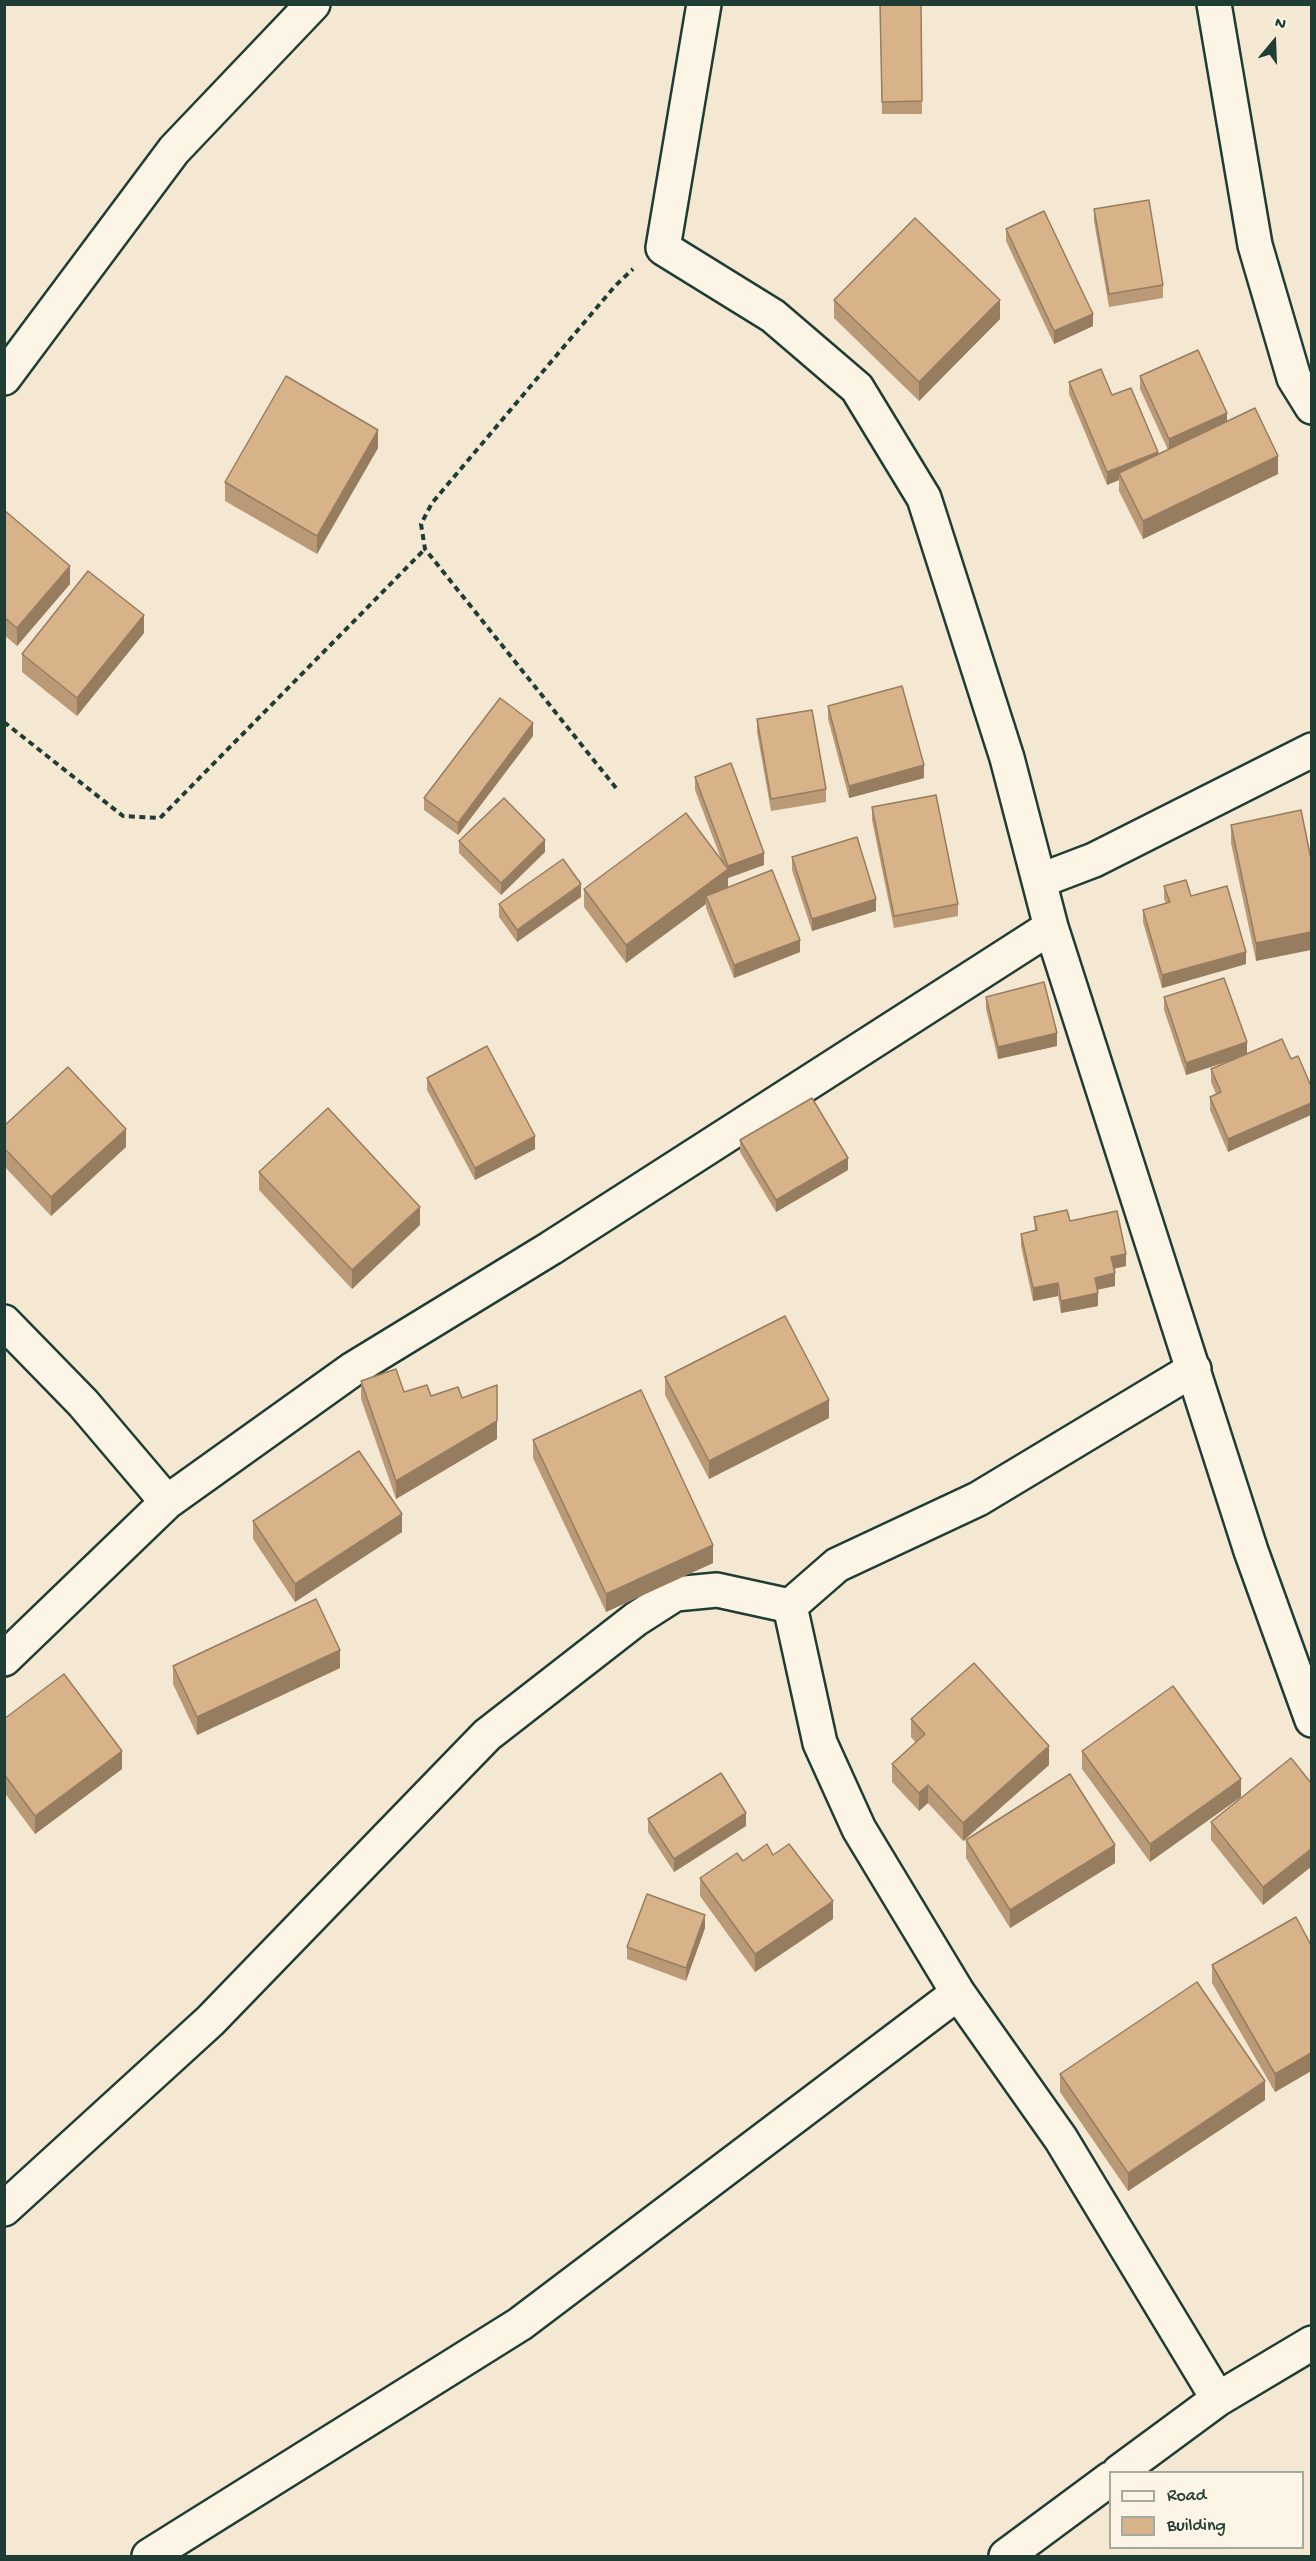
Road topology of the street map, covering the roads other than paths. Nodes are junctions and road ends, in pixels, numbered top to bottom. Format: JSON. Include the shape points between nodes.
{"nodes":[{"id":1,"x":313,"y":4,"type":"edge"},
{"id":2,"x":704,"y":4,"type":"edge"},
{"id":3,"x":1214,"y":4,"type":"edge"},
{"id":4,"x":4,"y":378,"type":"edge"},
{"id":5,"x":1311,"y":408,"type":"edge"},
{"id":6,"x":1311,"y":750,"type":"edge"},
{"id":7,"x":1039,"y":881,"type":"junction"},
{"id":8,"x":1051,"y":927,"type":"junction"},
{"id":9,"x":4,"y":1322,"type":"edge"},
{"id":10,"x":1194,"y":1369,"type":"junction"},
{"id":11,"x":167,"y":1502,"type":"junction"},
{"id":12,"x":790,"y":1606,"type":"junction"},
{"id":13,"x":4,"y":1659,"type":"edge"},
{"id":14,"x":1311,"y":1720,"type":"edge"},
{"id":15,"x":958,"y":1993,"type":"junction"},
{"id":16,"x":4,"y":2209,"type":"edge"},
{"id":17,"x":1311,"y":2343,"type":"edge"},
{"id":18,"x":1218,"y":2399,"type":"junction"},
{"id":19,"x":1120,"y":2471,"type":"edge"},
{"id":20,"x":1109,"y":2480,"type":"edge"},
{"id":21,"x":149,"y":2556,"type":"edge"},
{"id":22,"x":1006,"y":2556,"type":"edge"}],
"edges":[{"from":1,"to":4,"type":"street","via":[[174,150]]},
{"from":2,"to":7,"type":"street","via":[[663,248],[773,316],[857,388],[924,498],[1007,758]]},
{"from":3,"to":5,"type":"street","via":[[1255,245],[1294,378]]},
{"from":6,"to":7,"type":"street","via":[[1094,860]]},
{"from":7,"to":8,"type":"street"},
{"from":8,"to":10,"type":"street"},
{"from":8,"to":11,"type":"street","via":[[551,1248],[353,1369]]},
{"from":9,"to":11,"type":"street","via":[[83,1403]]},
{"from":10,"to":12,"type":"street","via":[[978,1498],[837,1565]]},
{"from":10,"to":14,"type":"street","via":[[1251,1551]]},
{"from":11,"to":13,"type":"street"},
{"from":12,"to":15,"type":"street","via":[[820,1743],[859,1829]]},
{"from":12,"to":16,"type":"street","via":[[717,1590],[675,1594],[636,1619],[487,1735],[210,2021]]},
{"from":15,"to":18,"type":"street","via":[[1061,2139]]},
{"from":15,"to":21,"type":"street","via":[[520,2324]]},
{"from":17,"to":18,"type":"street"},
{"from":18,"to":19,"type":"street"},
{"from":20,"to":22,"type":"street"}]}
